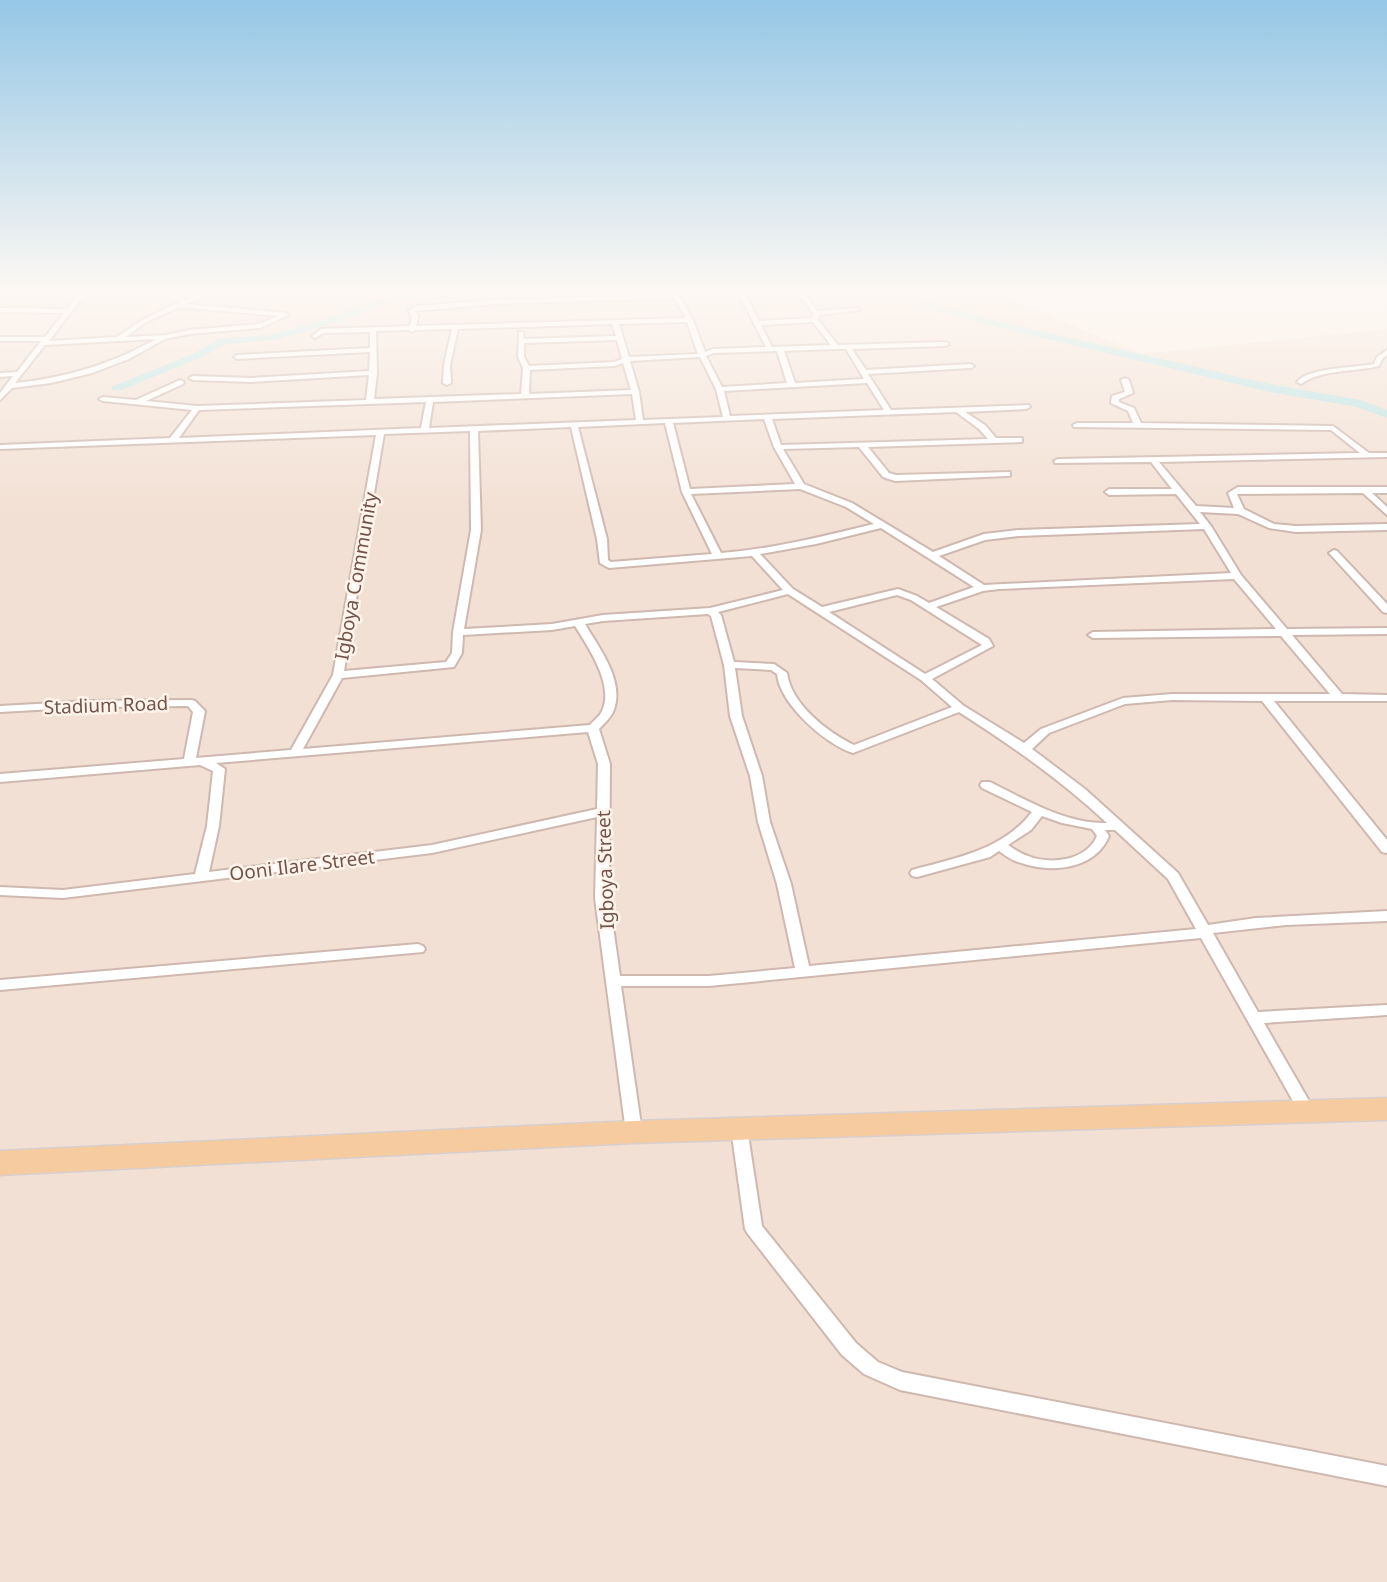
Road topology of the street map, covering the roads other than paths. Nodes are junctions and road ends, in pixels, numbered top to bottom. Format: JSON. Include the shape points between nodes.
{"nodes":[{"id":1,"x":26,"y":364,"type":"edge"},
{"id":2,"x":107,"y":364,"type":"edge"},
{"id":3,"x":373,"y":364,"type":"edge"},
{"id":4,"x":447,"y":364,"type":"edge"},
{"id":5,"x":525,"y":364,"type":"edge"},
{"id":6,"x":586,"y":364,"type":"edge"},
{"id":7,"x":627,"y":364,"type":"edge"},
{"id":8,"x":707,"y":364,"type":"edge"},
{"id":9,"x":785,"y":364,"type":"edge"},
{"id":10,"x":859,"y":364,"type":"edge"},
{"id":11,"x":1377,"y":364,"type":"edge"},
{"id":12,"x":971,"y":366,"type":"dead end"},
{"id":13,"x":527,"y":368,"type":"junction"},
{"id":14,"x":864,"y":372,"type":"junction"},
{"id":15,"x":373,"y":373,"type":"junction"},
{"id":16,"x":18,"y":374,"type":"junction"},
{"id":17,"x":0,"y":375,"type":"edge"},
{"id":18,"x":193,"y":378,"type":"dead end"},
{"id":19,"x":1125,"y":380,"type":"dead end"},
{"id":20,"x":180,"y":382,"type":"dead end"},
{"id":21,"x":868,"y":382,"type":"junction"},
{"id":22,"x":1301,"y":382,"type":"dead end"},
{"id":23,"x":447,"y":383,"type":"dead end"},
{"id":24,"x":10,"y":386,"type":"junction"},
{"id":25,"x":792,"y":386,"type":"junction"},
{"id":26,"x":720,"y":389,"type":"junction"},
{"id":27,"x":635,"y":391,"type":"junction"},
{"id":28,"x":525,"y":395,"type":"junction"},
{"id":29,"x":0,"y":398,"type":"edge"},
{"id":30,"x":103,"y":399,"type":"dead end"},
{"id":31,"x":430,"y":399,"type":"junction"},
{"id":32,"x":370,"y":400,"type":"junction"},
{"id":33,"x":135,"y":403,"type":"junction"},
{"id":34,"x":1026,"y":407,"type":"dead end"},
{"id":35,"x":197,"y":408,"type":"junction"},
{"id":36,"x":958,"y":410,"type":"junction"},
{"id":37,"x":890,"y":413,"type":"junction"},
{"id":38,"x":767,"y":417,"type":"junction"},
{"id":39,"x":727,"y":418,"type":"junction"},
{"id":40,"x":640,"y":422,"type":"junction"},
{"id":41,"x":669,"y":422,"type":"junction"},
{"id":42,"x":574,"y":425,"type":"junction"},
{"id":43,"x":1077,"y":425,"type":"dead end"},
{"id":44,"x":1138,"y":425,"type":"junction"},
{"id":45,"x":474,"y":429,"type":"junction"},
{"id":46,"x":425,"y":430,"type":"junction"},
{"id":47,"x":381,"y":431,"type":"junction"},
{"id":48,"x":172,"y":440,"type":"junction"},
{"id":49,"x":1019,"y":440,"type":"dead end"},
{"id":50,"x":994,"y":441,"type":"junction"},
{"id":51,"x":862,"y":445,"type":"junction"},
{"id":52,"x":0,"y":447,"type":"edge"},
{"id":53,"x":778,"y":447,"type":"junction"},
{"id":54,"x":1366,"y":454,"type":"junction"},
{"id":55,"x":1387,"y":455,"type":"edge"},
{"id":56,"x":1153,"y":459,"type":"junction"},
{"id":57,"x":1058,"y":461,"type":"dead end"},
{"id":58,"x":1007,"y":474,"type":"dead end"},
{"id":59,"x":801,"y":486,"type":"junction"},
{"id":60,"x":1387,"y":490,"type":"edge"},
{"id":61,"x":1179,"y":491,"type":"junction"},
{"id":62,"x":1366,"y":491,"type":"junction"},
{"id":63,"x":687,"y":492,"type":"junction"},
{"id":64,"x":1109,"y":492,"type":"dead end"},
{"id":65,"x":1193,"y":509,"type":"junction"},
{"id":66,"x":1240,"y":511,"type":"junction"},
{"id":67,"x":1387,"y":512,"type":"edge"},
{"id":68,"x":881,"y":525,"type":"junction"},
{"id":69,"x":1207,"y":526,"type":"junction"},
{"id":70,"x":1387,"y":527,"type":"edge"},
{"id":71,"x":754,"y":553,"type":"junction"},
{"id":72,"x":1334,"y":554,"type":"dead end"},
{"id":73,"x":932,"y":555,"type":"junction"},
{"id":74,"x":718,"y":556,"type":"junction"},
{"id":75,"x":1237,"y":576,"type":"junction"},
{"id":76,"x":982,"y":588,"type":"junction"},
{"id":77,"x":790,"y":591,"type":"junction"},
{"id":78,"x":928,"y":606,"type":"junction"},
{"id":79,"x":1387,"y":610,"type":"edge"},
{"id":80,"x":710,"y":611,"type":"junction"},
{"id":81,"x":819,"y":611,"type":"junction"},
{"id":82,"x":578,"y":622,"type":"junction"},
{"id":83,"x":1387,"y":631,"type":"edge"},
{"id":84,"x":458,"y":632,"type":"junction"},
{"id":85,"x":1286,"y":632,"type":"junction"},
{"id":86,"x":1093,"y":635,"type":"dead end"},
{"id":87,"x":729,"y":665,"type":"junction"},
{"id":88,"x":338,"y":675,"type":"junction"},
{"id":89,"x":925,"y":678,"type":"junction"},
{"id":90,"x":1266,"y":698,"type":"junction"},
{"id":91,"x":1339,"y":698,"type":"junction"},
{"id":92,"x":1387,"y":698,"type":"edge"},
{"id":93,"x":960,"y":708,"type":"junction"},
{"id":94,"x":0,"y":709,"type":"edge"},
{"id":95,"x":593,"y":728,"type":"junction"},
{"id":96,"x":1025,"y":748,"type":"junction"},
{"id":97,"x":296,"y":751,"type":"junction"},
{"id":98,"x":195,"y":762,"type":"junction"},
{"id":99,"x":0,"y":778,"type":"edge"},
{"id":100,"x":986,"y":785,"type":"dead end"},
{"id":101,"x":1040,"y":810,"type":"junction"},
{"id":102,"x":602,"y":812,"type":"junction"},
{"id":103,"x":1118,"y":826,"type":"junction"},
{"id":104,"x":1098,"y":829,"type":"junction"},
{"id":105,"x":999,"y":845,"type":"junction"},
{"id":106,"x":1387,"y":849,"type":"edge"},
{"id":107,"x":917,"y":873,"type":"dead end"},
{"id":108,"x":201,"y":876,"type":"junction"},
{"id":109,"x":0,"y":891,"type":"edge"},
{"id":110,"x":1387,"y":916,"type":"edge"},
{"id":111,"x":1202,"y":930,"type":"junction"},
{"id":112,"x":418,"y":949,"type":"dead end"},
{"id":113,"x":803,"y":971,"type":"junction"},
{"id":114,"x":613,"y":981,"type":"junction"},
{"id":115,"x":0,"y":985,"type":"edge"},
{"id":116,"x":1387,"y":1010,"type":"edge"},
{"id":117,"x":1253,"y":1018,"type":"junction"},
{"id":118,"x":1387,"y":1109,"type":"edge"},
{"id":119,"x":1308,"y":1113,"type":"junction"},
{"id":120,"x":739,"y":1128,"type":"junction"},
{"id":121,"x":634,"y":1132,"type":"junction"},
{"id":122,"x":0,"y":1163,"type":"edge"},
{"id":123,"x":1387,"y":1476,"type":"edge"}],
"edges":[{"from":1,"to":16,"type":"street"},
{"from":2,"to":24,"type":"street","via":[[67,379]]},
{"from":3,"to":15,"type":"street"},
{"from":4,"to":23,"type":"street"},
{"from":5,"to":13,"type":"street"},
{"from":6,"to":13,"type":"street"},
{"from":7,"to":27,"type":"street"},
{"from":8,"to":26,"type":"street"},
{"from":9,"to":25,"type":"street"},
{"from":10,"to":14,"type":"street"},
{"from":11,"to":22,"type":"street","via":[[1353,371],[1328,370]]},
{"from":12,"to":14,"type":"street"},
{"from":13,"to":28,"type":"street"},
{"from":14,"to":21,"type":"street"},
{"from":15,"to":18,"type":"street","via":[[251,380]]},
{"from":15,"to":32,"type":"street"},
{"from":16,"to":17,"type":"street"},
{"from":16,"to":24,"type":"street"},
{"from":19,"to":44,"type":"street","via":[[1129,393],[1115,398],[1115,403],[1132,410]]},
{"from":20,"to":33,"type":"street"},
{"from":21,"to":25,"type":"street"},
{"from":21,"to":37,"type":"street"},
{"from":24,"to":29,"type":"street"},
{"from":25,"to":26,"type":"street"},
{"from":26,"to":39,"type":"street"},
{"from":27,"to":28,"type":"street"},
{"from":27,"to":40,"type":"street"},
{"from":28,"to":31,"type":"street"},
{"from":30,"to":33,"type":"street"},
{"from":31,"to":32,"type":"street"},
{"from":31,"to":46,"type":"street"},
{"from":32,"to":35,"type":"street"},
{"from":33,"to":35,"type":"street"},
{"from":34,"to":36,"type":"street"},
{"from":35,"to":48,"type":"street"},
{"from":36,"to":37,"type":"street"},
{"from":36,"to":50,"type":"street"},
{"from":37,"to":38,"type":"street"},
{"from":38,"to":39,"type":"street"},
{"from":38,"to":53,"type":"street"},
{"from":39,"to":41,"type":"street"},
{"from":40,"to":41,"type":"street"},
{"from":40,"to":42,"type":"street"},
{"from":41,"to":63,"type":"street"},
{"from":42,"to":45,"type":"street"},
{"from":42,"to":74,"type":"street","via":[[602,539],[603,561],[609,565]]},
{"from":43,"to":44,"type":"street"},
{"from":44,"to":54,"type":"street","via":[[1333,428]]},
{"from":45,"to":46,"type":"street"},
{"from":45,"to":84,"type":"street","via":[[476,530]]},
{"from":46,"to":47,"type":"street"},
{"from":47,"to":48,"type":"street"},
{"from":47,"to":88,"type":"street","name":"Igboya Community"},
{"from":48,"to":52,"type":"street"},
{"from":49,"to":50,"type":"street"},
{"from":50,"to":51,"type":"street"},
{"from":51,"to":53,"type":"street"},
{"from":51,"to":58,"type":"street","via":[[886,475],[895,478]]},
{"from":53,"to":59,"type":"street"},
{"from":54,"to":55,"type":"street"},
{"from":54,"to":56,"type":"street"},
{"from":56,"to":57,"type":"street"},
{"from":56,"to":61,"type":"street"},
{"from":59,"to":63,"type":"street"},
{"from":59,"to":68,"type":"street","via":[[838,500]]},
{"from":60,"to":62,"type":"street"},
{"from":61,"to":64,"type":"street"},
{"from":61,"to":65,"type":"street"},
{"from":62,"to":66,"type":"street","via":[[1238,490],[1232,493]]},
{"from":62,"to":67,"type":"street"},
{"from":63,"to":74,"type":"street"},
{"from":65,"to":66,"type":"street"},
{"from":65,"to":69,"type":"street"},
{"from":66,"to":70,"type":"street","via":[[1272,526],[1296,529]]},
{"from":68,"to":71,"type":"street"},
{"from":68,"to":73,"type":"street"},
{"from":69,"to":73,"type":"street","via":[[1019,533],[984,537]]},
{"from":69,"to":75,"type":"street"},
{"from":71,"to":74,"type":"street"},
{"from":71,"to":77,"type":"street"},
{"from":72,"to":79,"type":"street"},
{"from":73,"to":76,"type":"street"},
{"from":75,"to":76,"type":"street"},
{"from":75,"to":85,"type":"street"},
{"from":76,"to":78,"type":"street"},
{"from":77,"to":80,"type":"street"},
{"from":77,"to":81,"type":"street"},
{"from":78,"to":81,"type":"street","via":[[898,592]]},
{"from":78,"to":89,"type":"street","via":[[988,646]]},
{"from":80,"to":82,"type":"street"},
{"from":80,"to":87,"type":"street","via":[[716,615]]},
{"from":81,"to":89,"type":"street"},
{"from":82,"to":84,"type":"street"},
{"from":82,"to":95,"type":"street","via":[[599,657],[611,691],[607,713]]},
{"from":83,"to":85,"type":"street"},
{"from":84,"to":88,"type":"street","via":[[454,662],[444,667]]},
{"from":85,"to":86,"type":"street"},
{"from":85,"to":91,"type":"street"},
{"from":87,"to":93,"type":"street","via":[[774,667],[782,673],[784,688],[809,717],[833,739],[853,749]]},
{"from":87,"to":113,"type":"street","via":[[736,716],[756,776]]},
{"from":88,"to":97,"type":"street","name":"Igboya Community"},
{"from":89,"to":93,"type":"street"},
{"from":90,"to":91,"type":"street"},
{"from":90,"to":96,"type":"street","via":[[1124,701],[1045,731]]},
{"from":90,"to":106,"type":"street"},
{"from":91,"to":92,"type":"street"},
{"from":93,"to":96,"type":"street"},
{"from":94,"to":98,"type":"street","name":"Stadium Road","via":[[191,704],[199,710]]},
{"from":95,"to":97,"type":"street","via":[[334,752]]},
{"from":95,"to":102,"type":"street","name":"Igboya Street","via":[[604,764]]},
{"from":96,"to":103,"type":"street"},
{"from":97,"to":98,"type":"street"},
{"from":98,"to":99,"type":"street"},
{"from":98,"to":108,"type":"street","via":[[219,769],[214,826]]},
{"from":100,"to":101,"type":"street"},
{"from":101,"to":104,"type":"street"},
{"from":101,"to":105,"type":"street","via":[[1027,827]]},
{"from":102,"to":108,"type":"street","name":"Ooni Ilare Street","via":[[432,849]]},
{"from":102,"to":114,"type":"street","name":"Igboya Street","via":[[602,898]]},
{"from":103,"to":104,"type":"street"},
{"from":103,"to":111,"type":"street","via":[[1173,876]]},
{"from":104,"to":105,"type":"street","via":[[1103,836],[1101,844],[1090,856],[1075,862],[1024,859]]},
{"from":105,"to":107,"type":"street","via":[[985,855]]},
{"from":108,"to":109,"type":"street","name":"Ooni Ilare Street","via":[[63,894]]},
{"from":110,"to":111,"type":"street"},
{"from":111,"to":113,"type":"street","via":[[1196,935]]},
{"from":111,"to":117,"type":"street"},
{"from":112,"to":115,"type":"street"},
{"from":113,"to":114,"type":"street","via":[[709,981]]},
{"from":114,"to":121,"type":"street","name":"Igboya Street"},
{"from":116,"to":117,"type":"street"},
{"from":117,"to":119,"type":"street"},
{"from":118,"to":119,"type":"main road"},
{"from":119,"to":120,"type":"main road"},
{"from":120,"to":121,"type":"main road"},
{"from":120,"to":123,"type":"street","via":[[754,1229],[849,1349],[870,1368],[900,1381]]},
{"from":121,"to":122,"type":"main road"}]}
